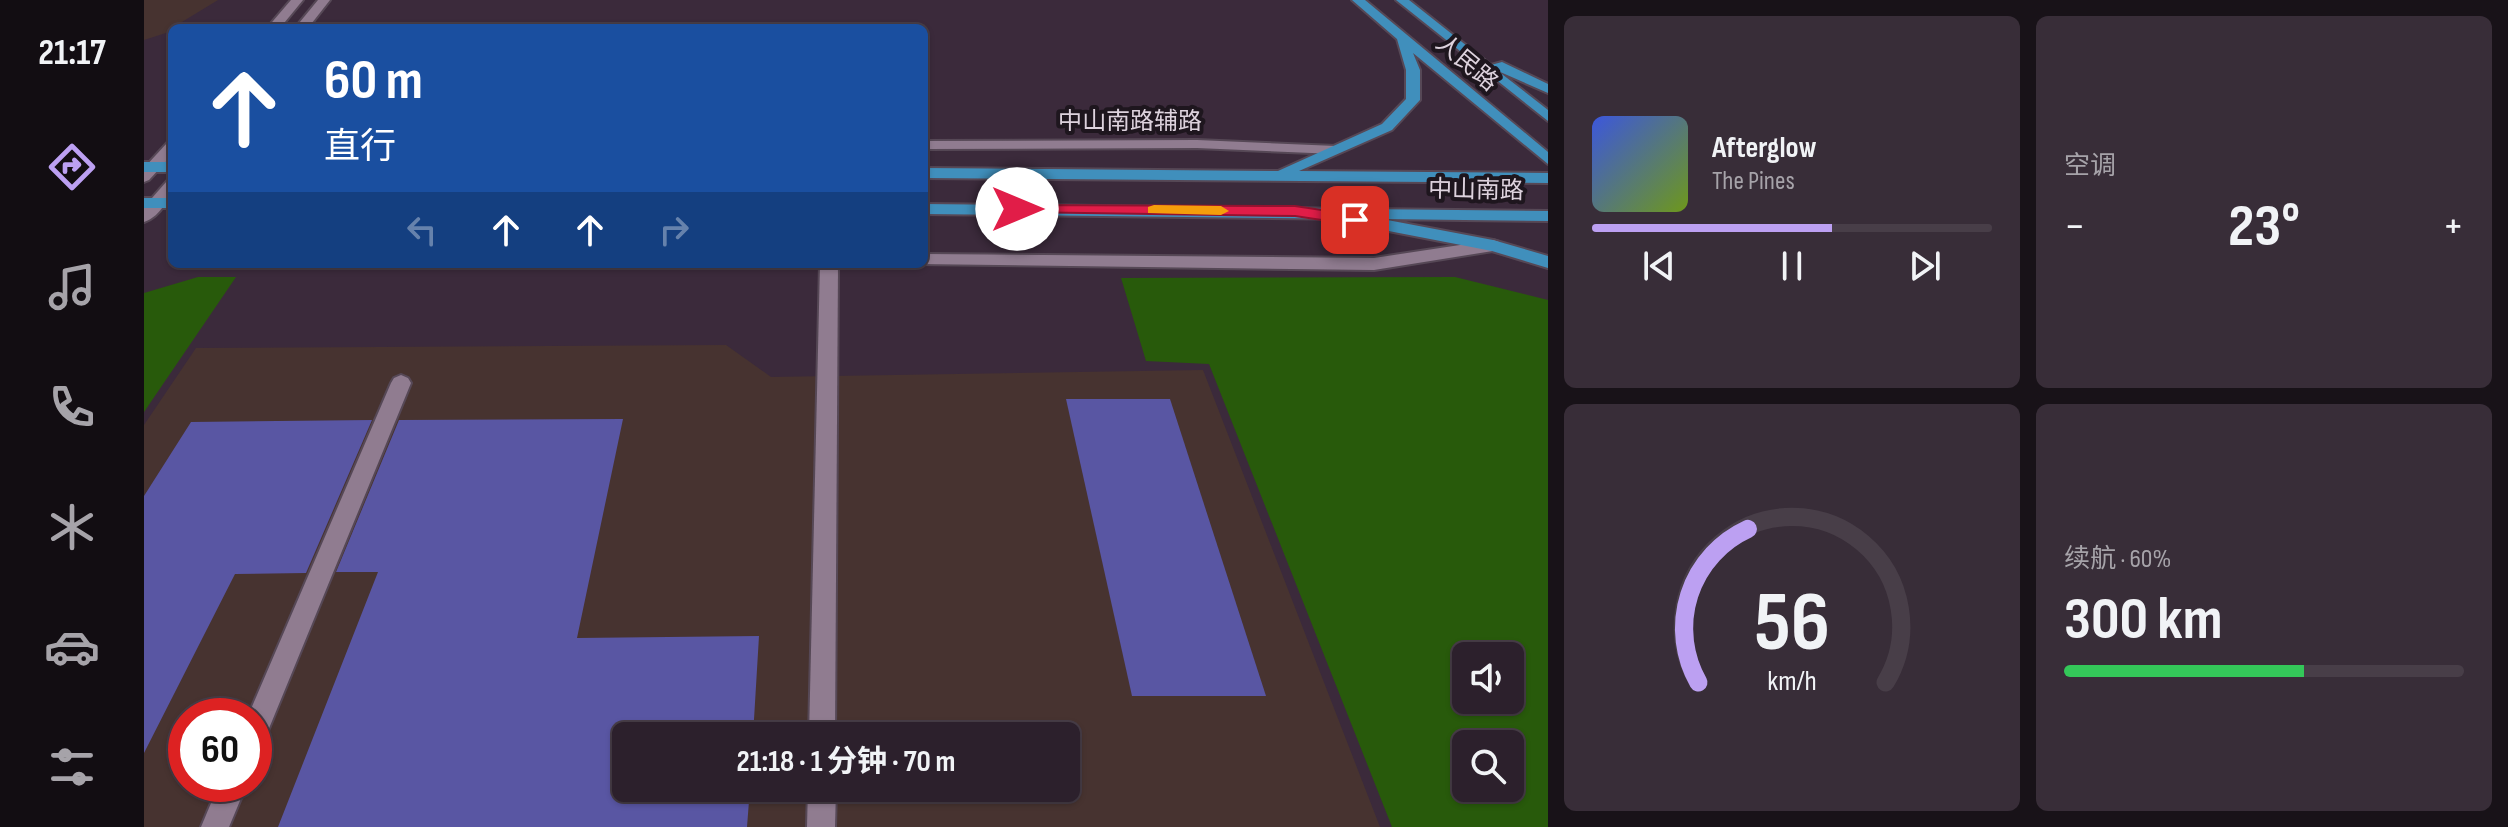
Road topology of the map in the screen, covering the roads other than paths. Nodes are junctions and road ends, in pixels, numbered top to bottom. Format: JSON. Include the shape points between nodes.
{"nodes":[{"id":1,"x":297,"y":0,"type":"edge"},
{"id":2,"x":324,"y":0,"type":"edge"},
{"id":3,"x":1358,"y":0,"type":"edge"},
{"id":4,"x":1402,"y":0,"type":"edge"},
{"id":5,"x":276,"y":24,"type":"edge"},
{"id":6,"x":304,"y":24,"type":"edge"},
{"id":7,"x":1446,"y":35,"type":"junction"},
{"id":8,"x":1400,"y":36,"type":"junction"},
{"id":9,"x":1548,"y":89,"type":"edge"},
{"id":10,"x":1548,"y":117,"type":"edge"},
{"id":11,"x":928,"y":145,"type":"edge"},
{"id":12,"x":168,"y":150,"type":"edge"},
{"id":13,"x":1336,"y":150,"type":"junction"},
{"id":14,"x":1548,"y":160,"type":"edge"},
{"id":15,"x":168,"y":167,"type":"edge"},
{"id":16,"x":147,"y":170,"type":"edge"},
{"id":17,"x":928,"y":173,"type":"edge"},
{"id":18,"x":1276,"y":176,"type":"junction"},
{"id":19,"x":1548,"y":178,"type":"edge"},
{"id":20,"x":157,"y":203,"type":"edge"},
{"id":21,"x":928,"y":209,"type":"edge"},
{"id":22,"x":1295,"y":211,"type":"junction"},
{"id":23,"x":1548,"y":216,"type":"edge"},
{"id":24,"x":144,"y":217,"type":"edge"},
{"id":25,"x":1493,"y":246,"type":"junction"},
{"id":26,"x":928,"y":260,"type":"edge"},
{"id":27,"x":1548,"y":262,"type":"edge"},
{"id":28,"x":829,"y":268,"type":"edge"},
{"id":29,"x":401,"y":383,"type":"dead end"},
{"id":30,"x":269,"y":698,"type":"edge"},
{"id":31,"x":822,"y":722,"type":"edge"},
{"id":32,"x":225,"y":802,"type":"edge"},
{"id":33,"x":822,"y":802,"type":"edge"},
{"id":34,"x":215,"y":827,"type":"edge"},
{"id":35,"x":821,"y":827,"type":"edge"}],
"edges":[{"from":1,"to":5,"type":"street"},
{"from":2,"to":6,"type":"street"},
{"from":3,"to":8,"type":"main road","name":"人民路"},
{"from":4,"to":7,"type":"main road","name":"人民路"},
{"from":7,"to":9,"type":"main road"},
{"from":7,"to":10,"type":"main road","name":"人民路"},
{"from":8,"to":13,"type":"main road","via":[[1413,70],[1413,100],[1387,127]]},
{"from":8,"to":14,"type":"main road","name":"人民路"},
{"from":11,"to":13,"type":"street","name":"中山南路辅路","via":[[1197,144]]},
{"from":12,"to":16,"type":"street"},
{"from":13,"to":18,"type":"main road"},
{"from":15,"to":16,"type":"main road"},
{"from":17,"to":18,"type":"main road","name":"中山南路"},
{"from":18,"to":19,"type":"main road","name":"中山南路"},
{"from":20,"to":24,"type":"street"},
{"from":21,"to":22,"type":"main road","name":"中山南路"},
{"from":22,"to":23,"type":"main road","name":"中山南路"},
{"from":22,"to":25,"type":"main road"},
{"from":25,"to":26,"type":"street","via":[[1374,264]]},
{"from":25,"to":27,"type":"main road"},
{"from":28,"to":31,"type":"street"},
{"from":29,"to":30,"type":"street"},
{"from":32,"to":34,"type":"street"},
{"from":33,"to":35,"type":"street"}]}
